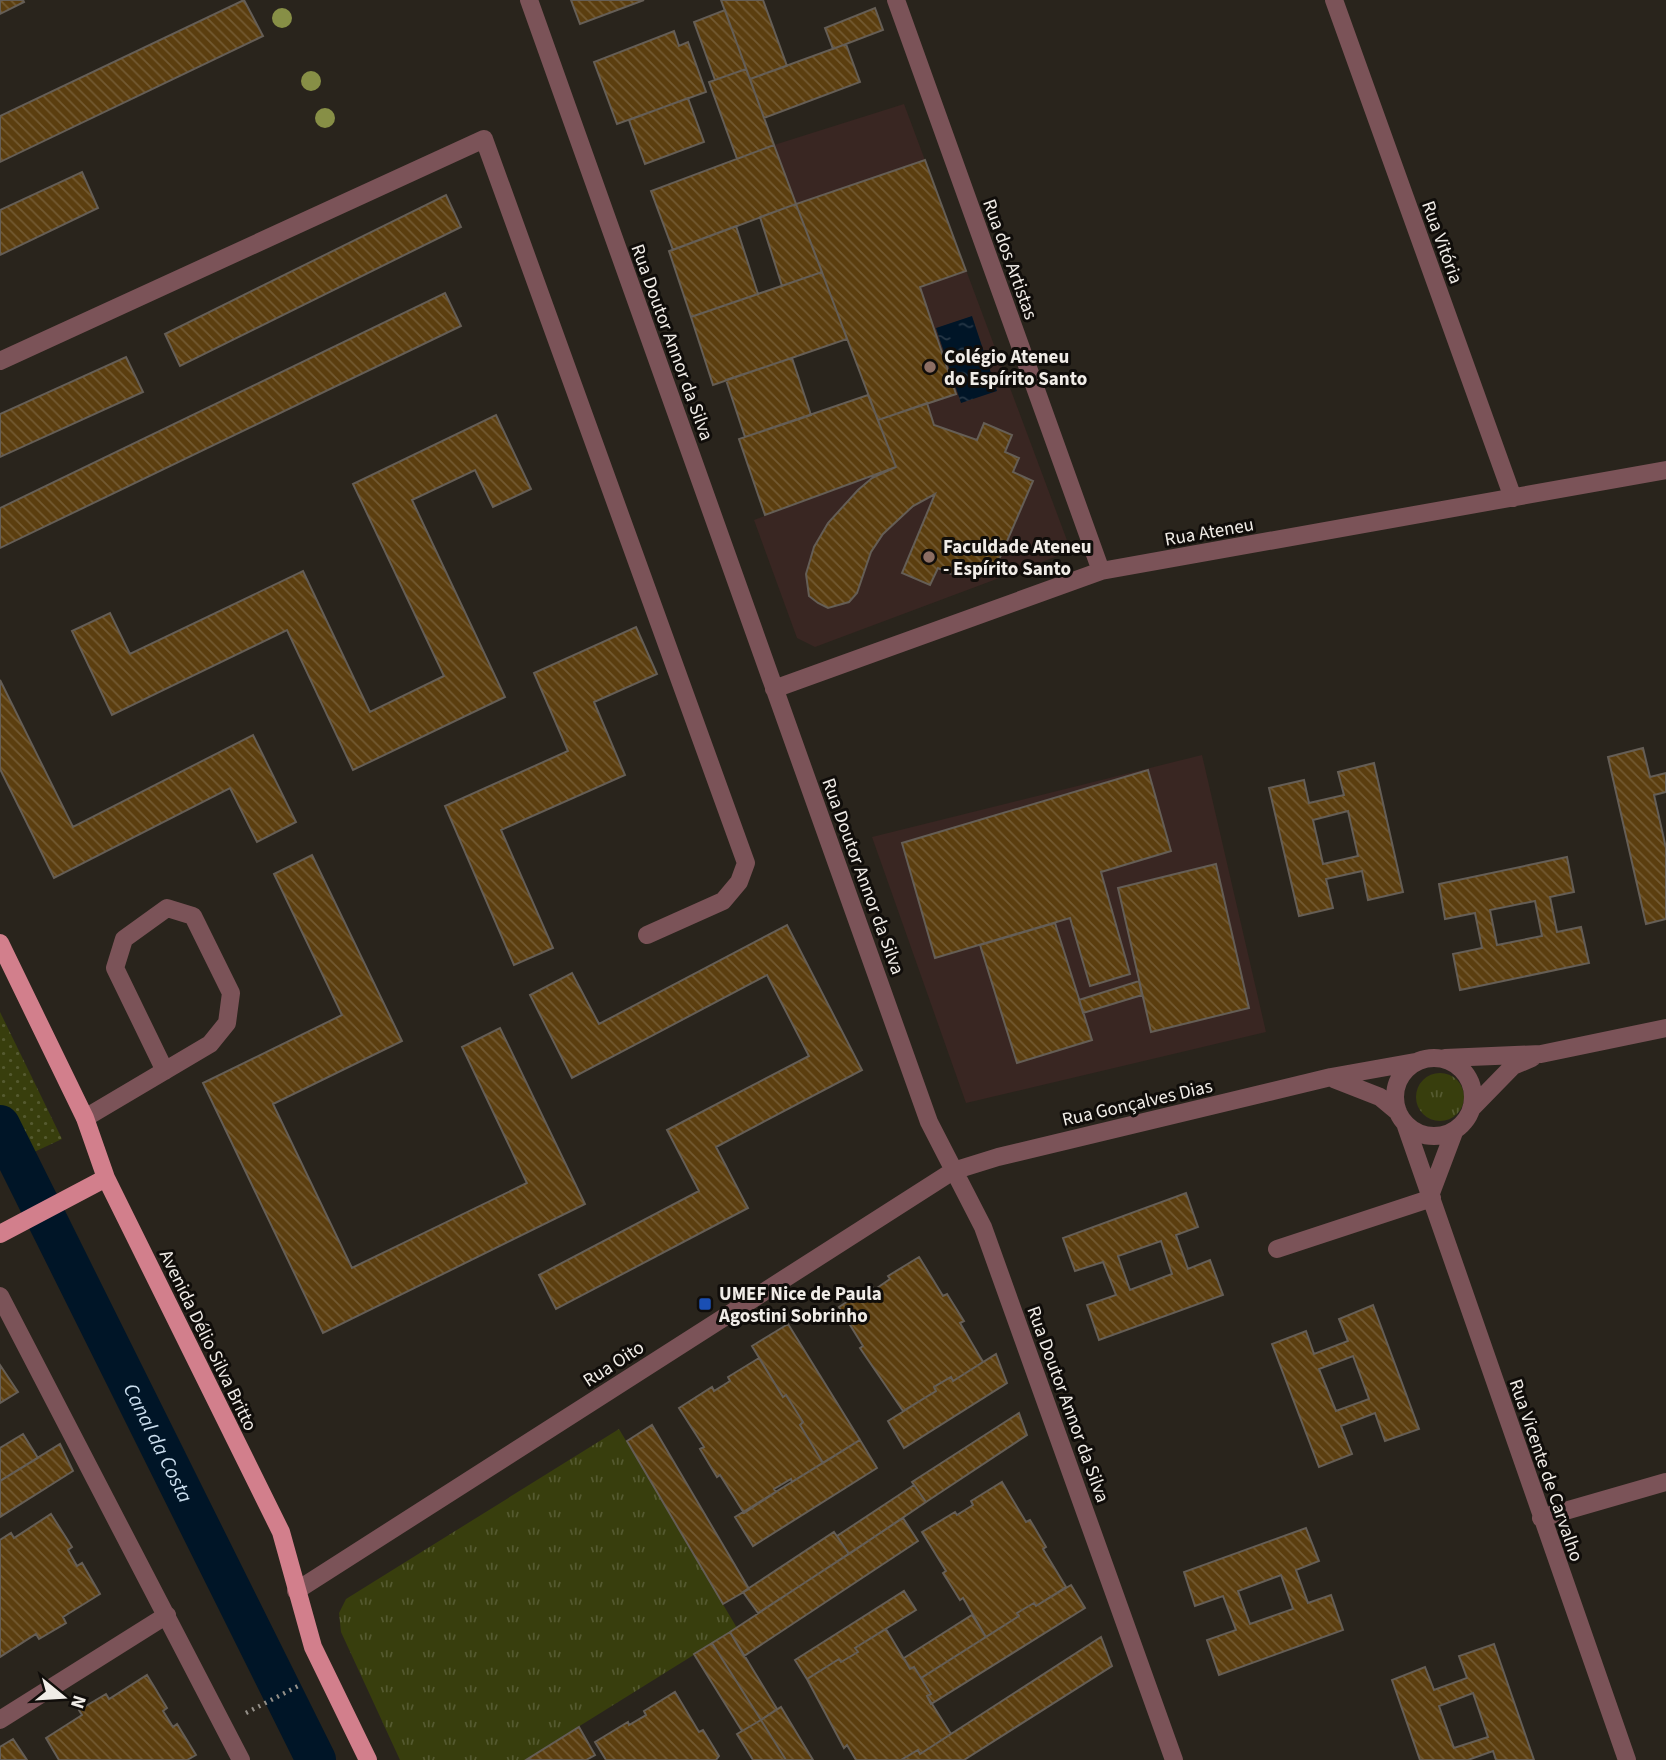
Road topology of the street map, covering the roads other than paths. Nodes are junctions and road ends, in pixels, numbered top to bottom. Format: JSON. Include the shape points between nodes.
{"nodes":[{"id":1,"x":529,"y":0,"type":"edge"},
{"id":2,"x":896,"y":0,"type":"edge"},
{"id":3,"x":1334,"y":0,"type":"edge"},
{"id":4,"x":0,"y":361,"type":"edge"},
{"id":5,"x":1666,"y":470,"type":"edge"},
{"id":6,"x":1513,"y":498,"type":"junction"},
{"id":7,"x":1101,"y":571,"type":"junction"},
{"id":8,"x":774,"y":689,"type":"junction"},
{"id":9,"x":647,"y":935,"type":"dead end"},
{"id":10,"x":0,"y":943,"type":"edge"},
{"id":11,"x":1666,"y":1028,"type":"edge"},
{"id":12,"x":1541,"y":1054,"type":"junction"},
{"id":13,"x":1444,"y":1058,"type":"junction"},
{"id":14,"x":1415,"y":1062,"type":"junction"},
{"id":15,"x":165,"y":1071,"type":"junction"},
{"id":16,"x":1331,"y":1077,"type":"junction"},
{"id":17,"x":1473,"y":1107,"type":"junction"},
{"id":18,"x":85,"y":1118,"type":"junction"},
{"id":19,"x":1402,"y":1119,"type":"junction"},
{"id":20,"x":1454,"y":1132,"type":"junction"},
{"id":21,"x":953,"y":1171,"type":"junction"},
{"id":22,"x":106,"y":1178,"type":"junction"},
{"id":23,"x":1431,"y":1195,"type":"junction"},
{"id":24,"x":8,"y":1230,"type":"edge"},
{"id":25,"x":1277,"y":1249,"type":"dead end"},
{"id":26,"x":0,"y":1296,"type":"edge"},
{"id":27,"x":1666,"y":1482,"type":"edge"},
{"id":28,"x":1541,"y":1518,"type":"junction"},
{"id":29,"x":296,"y":1591,"type":"junction"},
{"id":30,"x":167,"y":1615,"type":"junction"},
{"id":31,"x":0,"y":1720,"type":"edge"},
{"id":32,"x":241,"y":1760,"type":"edge"},
{"id":33,"x":368,"y":1760,"type":"edge"},
{"id":34,"x":1174,"y":1760,"type":"edge"},
{"id":35,"x":1627,"y":1760,"type":"edge"}],
"edges":[{"from":1,"to":8,"type":"street","name":"Rua Doutor Annor da Silva"},
{"from":2,"to":7,"type":"street","name":"Rua dos Artistas"},
{"from":3,"to":6,"type":"street","name":"Rua Vitória"},
{"from":4,"to":9,"type":"street","via":[[484,139],[746,863],[739,883],[723,901]]},
{"from":5,"to":6,"type":"street","name":"Rua Ateneu"},
{"from":6,"to":7,"type":"street","name":"Rua Ateneu"},
{"from":7,"to":8,"type":"street","name":"Rua Ateneu"},
{"from":8,"to":21,"type":"street","name":"Rua Doutor Annor da Silva","via":[[929,1122]]},
{"from":10,"to":18,"type":"main road","name":"Avenida Délio Silva Britto"},
{"from":11,"to":12,"type":"street"},
{"from":12,"to":13,"type":"street"},
{"from":12,"to":17,"type":"street","via":[[1513,1066]]},
{"from":13,"to":14,"type":"street"},
{"from":13,"to":17,"type":"street","via":[[1459,1065],[1469,1077]]},
{"from":14,"to":16,"type":"street","name":"Rua Gonçalves Dias"},
{"from":14,"to":19,"type":"street","via":[[1397,1083],[1395,1097]]},
{"from":15,"to":15,"type":"street","via":[[210,1044],[227,1023],[231,993],[193,915],[167,908],[124,939],[115,968]]},
{"from":15,"to":18,"type":"street"},
{"from":16,"to":19,"type":"street","via":[[1360,1087]]},
{"from":16,"to":21,"type":"street","name":"Rua Gonçalves Dias"},
{"from":17,"to":20,"type":"street"},
{"from":18,"to":22,"type":"main road","name":"Avenida Délio Silva Britto"},
{"from":19,"to":20,"type":"street","via":[[1421,1134],[1438,1137]]},
{"from":19,"to":23,"type":"street","name":"Rua Vicente de Carvalho"},
{"from":20,"to":23,"type":"street"},
{"from":21,"to":29,"type":"street","name":"Rua Oito"},
{"from":21,"to":34,"type":"street","name":"Rua Doutor Annor da Silva","via":[[983,1227]]},
{"from":22,"to":24,"type":"main road"},
{"from":22,"to":29,"type":"main road","name":"Avenida Délio Silva Britto","via":[[281,1532]]},
{"from":23,"to":25,"type":"street"},
{"from":23,"to":28,"type":"street","name":"Rua Vicente de Carvalho"},
{"from":26,"to":30,"type":"street"},
{"from":27,"to":28,"type":"street"},
{"from":28,"to":35,"type":"street","name":"Rua Vicente de Carvalho"},
{"from":29,"to":33,"type":"main road","name":"Avenida Délio Silva Britto","via":[[313,1647]]},
{"from":30,"to":31,"type":"street"},
{"from":30,"to":32,"type":"street"}]}
